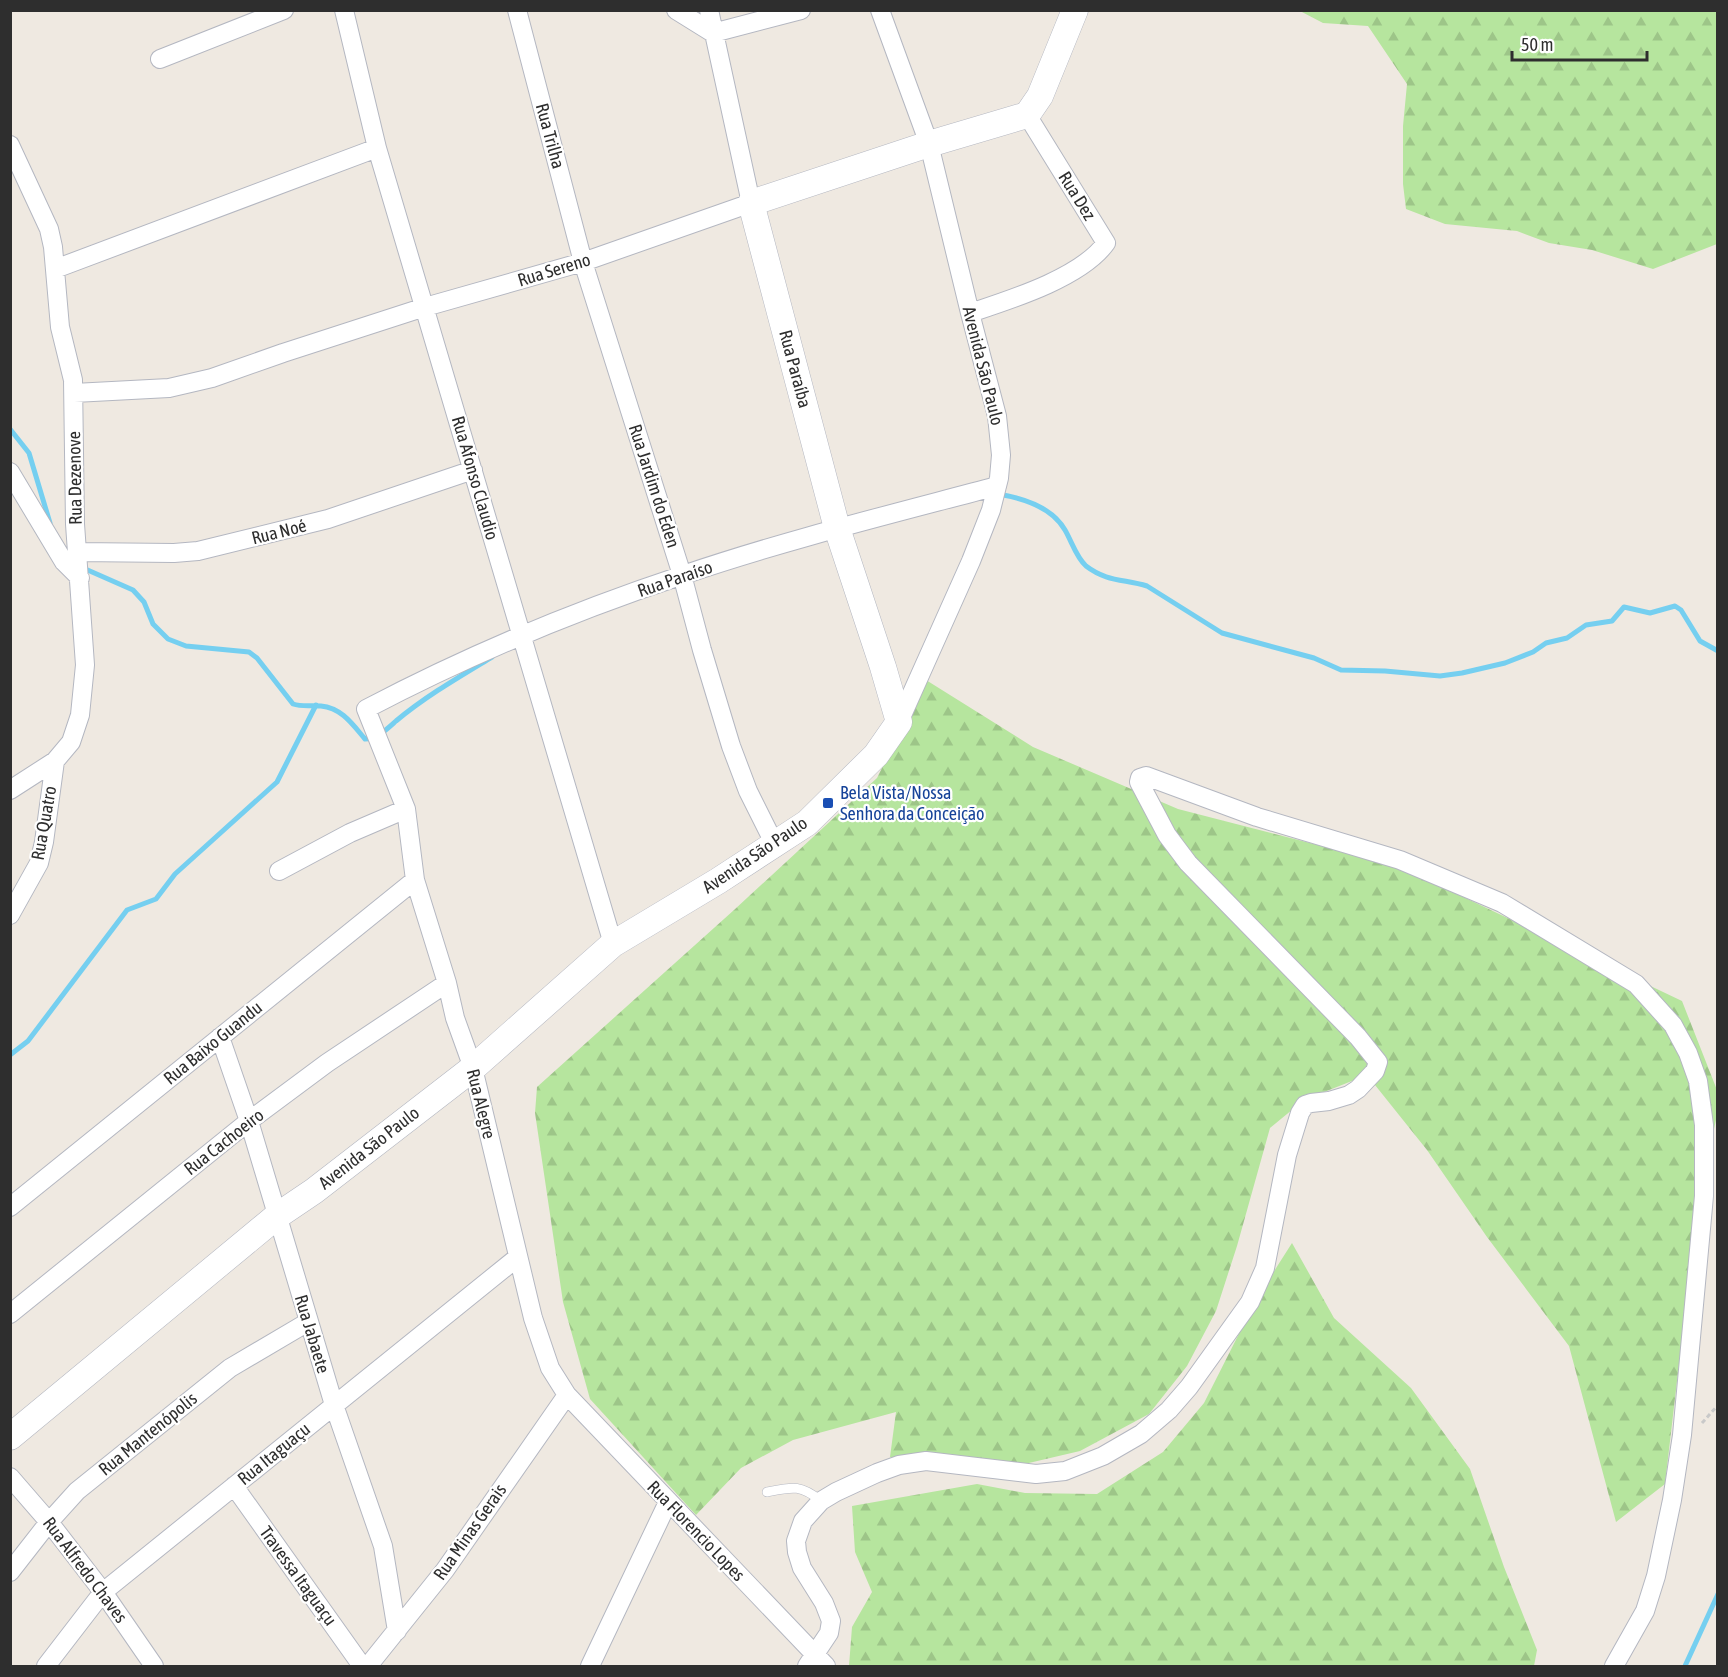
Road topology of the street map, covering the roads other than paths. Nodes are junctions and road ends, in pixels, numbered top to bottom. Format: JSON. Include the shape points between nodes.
{"nodes":[{"id":1,"x":284,"y":10,"type":"edge"},
{"id":2,"x":344,"y":10,"type":"edge"},
{"id":3,"x":517,"y":10,"type":"edge"},
{"id":4,"x":676,"y":10,"type":"edge"},
{"id":5,"x":709,"y":10,"type":"edge"},
{"id":6,"x":801,"y":10,"type":"edge"},
{"id":7,"x":880,"y":10,"type":"edge"},
{"id":8,"x":1074,"y":10,"type":"edge"},
{"id":9,"x":713,"y":33,"type":"junction"},
{"id":10,"x":160,"y":58,"type":"dead end"},
{"id":11,"x":1027,"y":115,"type":"junction"},
{"id":12,"x":929,"y":144,"type":"junction"},
{"id":13,"x":10,"y":145,"type":"edge"},
{"id":14,"x":377,"y":148,"type":"junction"},
{"id":15,"x":751,"y":203,"type":"junction"},
{"id":16,"x":583,"y":262,"type":"junction"},
{"id":17,"x":55,"y":269,"type":"junction"},
{"id":18,"x":425,"y":307,"type":"junction"},
{"id":19,"x":970,"y":313,"type":"junction"},
{"id":20,"x":74,"y":393,"type":"junction"},
{"id":21,"x":473,"y":470,"type":"junction"},
{"id":22,"x":10,"y":472,"type":"edge"},
{"id":23,"x":997,"y":486,"type":"junction"},
{"id":24,"x":837,"y":528,"type":"junction"},
{"id":25,"x":77,"y":552,"type":"junction"},
{"id":26,"x":682,"y":575,"type":"junction"},
{"id":27,"x":80,"y":578,"type":"junction"},
{"id":28,"x":522,"y":635,"type":"junction"},
{"id":29,"x":366,"y":710,"type":"joint"},
{"id":30,"x":899,"y":722,"type":"junction"},
{"id":31,"x":55,"y":761,"type":"junction"},
{"id":32,"x":10,"y":790,"type":"edge"},
{"id":33,"x":406,"y":809,"type":"junction"},
{"id":34,"x":775,"y":844,"type":"junction"},
{"id":35,"x":279,"y":871,"type":"dead end"},
{"id":36,"x":415,"y":880,"type":"junction"},
{"id":37,"x":10,"y":915,"type":"edge"},
{"id":38,"x":612,"y":944,"type":"junction"},
{"id":39,"x":447,"y":984,"type":"junction"},
{"id":40,"x":220,"y":1038,"type":"junction"},
{"id":41,"x":473,"y":1068,"type":"junction"},
{"id":42,"x":249,"y":1121,"type":"junction"},
{"id":43,"x":10,"y":1207,"type":"edge"},
{"id":44,"x":277,"y":1216,"type":"junction"},
{"id":45,"x":518,"y":1257,"type":"junction"},
{"id":46,"x":10,"y":1314,"type":"edge"},
{"id":47,"x":308,"y":1322,"type":"junction"},
{"id":48,"x":567,"y":1395,"type":"junction"},
{"id":49,"x":334,"y":1405,"type":"junction"},
{"id":50,"x":10,"y":1437,"type":"edge"},
{"id":51,"x":10,"y":1477,"type":"edge"},
{"id":52,"x":234,"y":1486,"type":"junction"},
{"id":53,"x":767,"y":1492,"type":"dead end"},
{"id":54,"x":668,"y":1502,"type":"junction"},
{"id":55,"x":821,"y":1502,"type":"junction"},
{"id":56,"x":49,"y":1522,"type":"junction"},
{"id":57,"x":10,"y":1572,"type":"edge"},
{"id":58,"x":104,"y":1592,"type":"junction"},
{"id":59,"x":397,"y":1631,"type":"junction"},
{"id":60,"x":816,"y":1662,"type":"edge"},
{"id":61,"x":151,"y":1665,"type":"edge"},
{"id":62,"x":46,"y":1666,"type":"edge"},
{"id":63,"x":363,"y":1666,"type":"edge"},
{"id":64,"x":368,"y":1666,"type":"edge"},
{"id":65,"x":590,"y":1666,"type":"edge"},
{"id":66,"x":1614,"y":1666,"type":"edge"}],
"edges":[{"from":1,"to":10,"type":"street"},
{"from":2,"to":14,"type":"street","name":"Rua Afonso Claudio"},
{"from":3,"to":16,"type":"street","name":"Rua Trilha"},
{"from":4,"to":9,"type":"street"},
{"from":5,"to":9,"type":"street","name":"Rua Paraíba"},
{"from":6,"to":9,"type":"street"},
{"from":7,"to":12,"type":"street","name":"Avenida São Paulo"},
{"from":8,"to":11,"type":"street","via":[[1040,96]]},
{"from":9,"to":15,"type":"street","name":"Rua Paraíba"},
{"from":11,"to":12,"type":"street","name":"Rua Sereno"},
{"from":11,"to":19,"type":"street","name":"Rua Dez","via":[[1106,243],[1077,267],[1050,282]]},
{"from":12,"to":15,"type":"street","name":"Rua Sereno"},
{"from":12,"to":19,"type":"street","name":"Avenida São Paulo"},
{"from":13,"to":17,"type":"street","name":"Rua Dezenove","via":[[49,229]]},
{"from":14,"to":17,"type":"street"},
{"from":14,"to":18,"type":"street","name":"Rua Afonso Claudio"},
{"from":15,"to":16,"type":"street","name":"Rua Sereno"},
{"from":15,"to":24,"type":"street","name":"Rua Paraíba"},
{"from":16,"to":18,"type":"street","name":"Rua Sereno"},
{"from":16,"to":26,"type":"street","name":"Rua Jardim do Eden"},
{"from":17,"to":20,"type":"street","name":"Rua Dezenove","via":[[60,327]]},
{"from":18,"to":20,"type":"street","name":"Rua Sereno","via":[[184,386]]},
{"from":18,"to":21,"type":"street","name":"Rua Afonso Claudio"},
{"from":19,"to":23,"type":"street","name":"Avenida São Paulo","via":[[997,416],[1001,455]]},
{"from":20,"to":25,"type":"street","name":"Rua Dezenove"},
{"from":21,"to":25,"type":"street","name":"Rua Noé","via":[[328,519],[198,551]]},
{"from":21,"to":28,"type":"street","name":"Rua Afonso Claudio"},
{"from":22,"to":27,"type":"street","via":[[64,562]]},
{"from":23,"to":24,"type":"street","name":"Rua Paraíso"},
{"from":23,"to":30,"type":"street","name":"Avenida São Paulo","via":[[971,561]]},
{"from":24,"to":26,"type":"street","name":"Rua Paraíso"},
{"from":24,"to":30,"type":"street","name":"Rua Paraíba"},
{"from":25,"to":27,"type":"street","name":"Rua Dezenove"},
{"from":26,"to":28,"type":"street","name":"Rua Paraíso"},
{"from":26,"to":34,"type":"street","name":"Rua Jardim do Eden","via":[[731,746]]},
{"from":27,"to":31,"type":"street","name":"Rua Dezenove","via":[[85,665],[80,715],[71,742]]},
{"from":28,"to":29,"type":"street","name":"Rua Paraíso"},
{"from":28,"to":38,"type":"street","name":"Rua Afonso Claudio"},
{"from":29,"to":33,"type":"street","name":"Rua Alegre"},
{"from":30,"to":34,"type":"street","name":"Avenida São Paulo","via":[[876,755],[834,797],[807,823]]},
{"from":31,"to":32,"type":"street","name":"Rua Dezenove"},
{"from":31,"to":37,"type":"street","name":"Rua Quatro","via":[[39,863]]},
{"from":33,"to":35,"type":"street"},
{"from":33,"to":36,"type":"street","name":"Rua Alegre"},
{"from":34,"to":38,"type":"street","name":"Avenida São Paulo"},
{"from":36,"to":39,"type":"street","name":"Rua Alegre"},
{"from":36,"to":40,"type":"street","name":"Rua Baixo Guandu"},
{"from":38,"to":41,"type":"street","name":"Avenida São Paulo"},
{"from":39,"to":41,"type":"street","name":"Rua Alegre"},
{"from":39,"to":42,"type":"street","name":"Rua Cachoeiro","via":[[327,1063]]},
{"from":40,"to":42,"type":"street","name":"Rua Jabaete"},
{"from":40,"to":43,"type":"street","name":"Rua Baixo Guandu"},
{"from":41,"to":44,"type":"street","name":"Avenida São Paulo"},
{"from":41,"to":45,"type":"street","name":"Rua Alegre"},
{"from":42,"to":44,"type":"street","name":"Rua Jabaete"},
{"from":42,"to":46,"type":"street","name":"Rua Cachoeiro"},
{"from":44,"to":47,"type":"street","name":"Rua Jabaete"},
{"from":44,"to":50,"type":"street","name":"Avenida São Paulo"},
{"from":45,"to":48,"type":"street","name":"Rua Alegre","via":[[544,1350]]},
{"from":45,"to":49,"type":"street","name":"Rua Itaguaçu"},
{"from":47,"to":49,"type":"street","name":"Rua Jabaete"},
{"from":47,"to":56,"type":"street","name":"Rua Mantenópolis","via":[[230,1368],[77,1491]]},
{"from":48,"to":54,"type":"street","name":"Rua Florencio Lopes"},
{"from":48,"to":59,"type":"street","name":"Rua Minas Gerais","via":[[445,1570]]},
{"from":49,"to":52,"type":"street","name":"Rua Itaguaçu"},
{"from":49,"to":59,"type":"street","name":"Rua Jabaete","via":[[383,1546]]},
{"from":51,"to":56,"type":"street","name":"Rua Alfredo Chaves"},
{"from":52,"to":58,"type":"street","name":"Rua Itaguaçu"},
{"from":52,"to":63,"type":"street","name":"Travessa Itaguaçu"},
{"from":53,"to":55,"type":"lane","via":[[800,1488]]},
{"from":54,"to":60,"type":"street","name":"Rua Florencio Lopes"},
{"from":54,"to":65,"type":"street"},
{"from":55,"to":60,"type":"street","via":[[804,1521],[796,1541],[802,1568],[831,1621]]},
{"from":55,"to":66,"type":"street","via":[[877,1473],[926,1461],[1036,1474],[1065,1472],[1141,1434],[1189,1386],[1250,1302],[1265,1268],[1287,1155],[1305,1105],[1349,1095],[1377,1068],[1378,1062],[1358,1038],[1188,863],[1167,835],[1138,782],[1146,776],[1257,817],[1400,860],[1502,903],[1636,984],[1673,1026],[1688,1053],[1698,1081],[1704,1125],[1704,1196],[1682,1435],[1656,1576],[1645,1611]]},
{"from":56,"to":57,"type":"street","name":"Rua Mantenópolis"},
{"from":56,"to":58,"type":"street","name":"Rua Alfredo Chaves"},
{"from":58,"to":61,"type":"street","name":"Rua Alfredo Chaves"},
{"from":58,"to":62,"type":"street","name":"Rua Itaguaçu"},
{"from":59,"to":64,"type":"street","name":"Rua Minas Gerais"}]}
